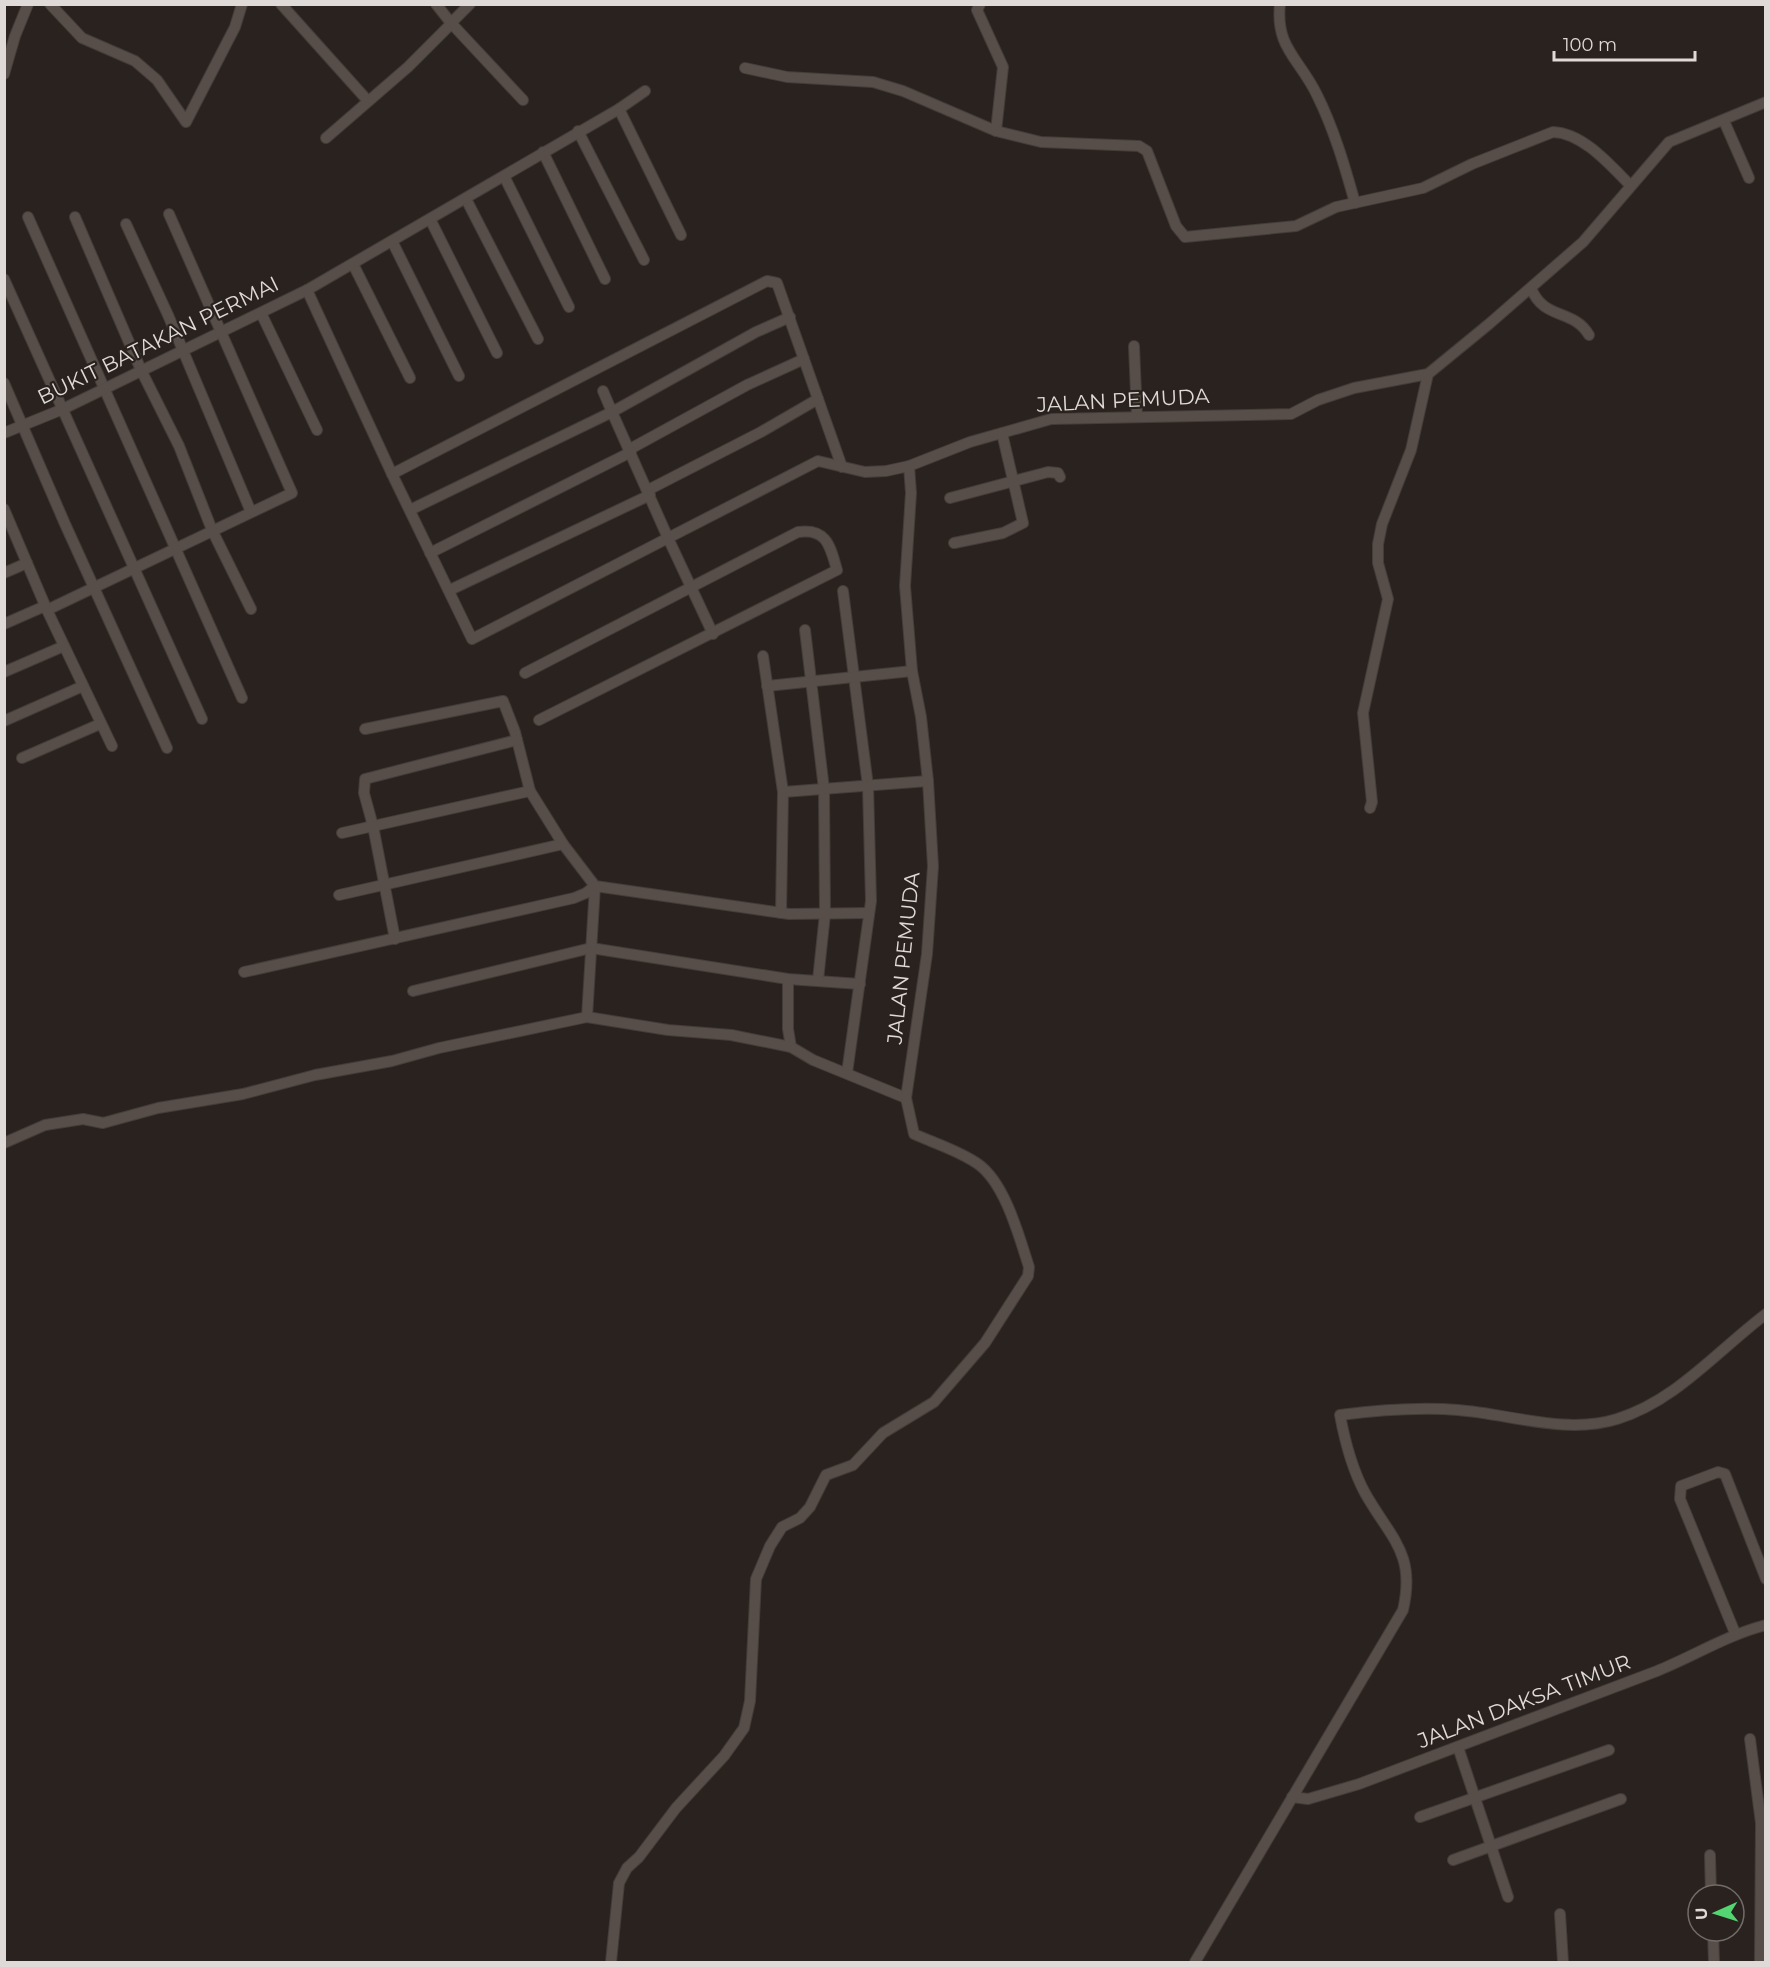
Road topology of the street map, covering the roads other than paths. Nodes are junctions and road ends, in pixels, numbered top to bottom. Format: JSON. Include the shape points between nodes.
{"nodes":[{"id":1,"x":28,"y":4,"type":"edge"},
{"id":2,"x":50,"y":4,"type":"edge"},
{"id":3,"x":242,"y":4,"type":"edge"},
{"id":4,"x":281,"y":4,"type":"edge"},
{"id":5,"x":436,"y":4,"type":"edge"},
{"id":6,"x":470,"y":4,"type":"edge"},
{"id":7,"x":980,"y":4,"type":"edge"},
{"id":8,"x":1280,"y":4,"type":"edge"},
{"id":9,"x":451,"y":23,"type":"junction"},
{"id":10,"x":745,"y":68,"type":"dead end"},
{"id":11,"x":4,"y":74,"type":"edge"},
{"id":12,"x":645,"y":91,"type":"dead end"},
{"id":13,"x":523,"y":100,"type":"dead end"},
{"id":14,"x":368,"y":101,"type":"junction"},
{"id":15,"x":1766,"y":102,"type":"edge"},
{"id":16,"x":619,"y":110,"type":"junction"},
{"id":17,"x":1724,"y":121,"type":"junction"},
{"id":18,"x":579,"y":131,"type":"junction"},
{"id":19,"x":996,"y":131,"type":"junction"},
{"id":20,"x":326,"y":138,"type":"dead end"},
{"id":21,"x":543,"y":152,"type":"junction"},
{"id":22,"x":504,"y":176,"type":"junction"},
{"id":23,"x":1749,"y":178,"type":"dead end"},
{"id":24,"x":1630,"y":185,"type":"junction"},
{"id":25,"x":465,"y":199,"type":"junction"},
{"id":26,"x":1355,"y":203,"type":"junction"},
{"id":27,"x":169,"y":214,"type":"dead end"},
{"id":28,"x":28,"y":217,"type":"dead end"},
{"id":29,"x":75,"y":217,"type":"dead end"},
{"id":30,"x":430,"y":219,"type":"junction"},
{"id":31,"x":126,"y":224,"type":"dead end"},
{"id":32,"x":681,"y":235,"type":"dead end"},
{"id":33,"x":392,"y":240,"type":"junction"},
{"id":34,"x":644,"y":260,"type":"dead end"},
{"id":35,"x":353,"y":264,"type":"junction"},
{"id":36,"x":4,"y":279,"type":"edge"},
{"id":37,"x":605,"y":279,"type":"dead end"},
{"id":38,"x":1531,"y":288,"type":"junction"},
{"id":39,"x":307,"y":290,"type":"junction"},
{"id":40,"x":569,"y":307,"type":"dead end"},
{"id":41,"x":261,"y":313,"type":"junction"},
{"id":42,"x":790,"y":317,"type":"junction"},
{"id":43,"x":221,"y":331,"type":"junction"},
{"id":44,"x":1589,"y":335,"type":"dead end"},
{"id":45,"x":538,"y":339,"type":"dead end"},
{"id":46,"x":1134,"y":346,"type":"dead end"},
{"id":47,"x":181,"y":350,"type":"junction"},
{"id":48,"x":497,"y":353,"type":"dead end"},
{"id":49,"x":804,"y":359,"type":"junction"},
{"id":50,"x":141,"y":370,"type":"junction"},
{"id":51,"x":1428,"y":374,"type":"junction"},
{"id":52,"x":459,"y":376,"type":"dead end"},
{"id":53,"x":410,"y":378,"type":"dead end"},
{"id":54,"x":4,"y":383,"type":"edge"},
{"id":55,"x":103,"y":388,"type":"junction"},
{"id":56,"x":603,"y":391,"type":"dead end"},
{"id":57,"x":818,"y":399,"type":"junction"},
{"id":58,"x":63,"y":409,"type":"junction"},
{"id":59,"x":612,"y":412,"type":"junction"},
{"id":60,"x":1137,"y":417,"type":"junction"},
{"id":61,"x":22,"y":426,"type":"junction"},
{"id":62,"x":317,"y":430,"type":"dead end"},
{"id":63,"x":4,"y":433,"type":"edge"},
{"id":64,"x":1002,"y":433,"type":"junction"},
{"id":65,"x":631,"y":450,"type":"junction"},
{"id":66,"x":909,"y":466,"type":"junction"},
{"id":67,"x":842,"y":467,"type":"junction"},
{"id":68,"x":392,"y":474,"type":"junction"},
{"id":69,"x":1060,"y":477,"type":"dead end"},
{"id":70,"x":1013,"y":480,"type":"junction"},
{"id":71,"x":649,"y":492,"type":"junction"},
{"id":72,"x":950,"y":498,"type":"dead end"},
{"id":73,"x":4,"y":509,"type":"edge"},
{"id":74,"x":410,"y":510,"type":"junction"},
{"id":75,"x":251,"y":512,"type":"junction"},
{"id":76,"x":8,"y":527,"type":"edge"},
{"id":77,"x":212,"y":530,"type":"junction"},
{"id":78,"x":668,"y":538,"type":"junction"},
{"id":79,"x":954,"y":543,"type":"dead end"},
{"id":80,"x":174,"y":549,"type":"junction"},
{"id":81,"x":430,"y":553,"type":"junction"},
{"id":82,"x":27,"y":563,"type":"junction"},
{"id":83,"x":135,"y":567,"type":"junction"},
{"id":84,"x":4,"y":573,"type":"edge"},
{"id":85,"x":93,"y":586,"type":"junction"},
{"id":86,"x":692,"y":588,"type":"junction"},
{"id":87,"x":450,"y":590,"type":"junction"},
{"id":88,"x":843,"y":591,"type":"dead end"},
{"id":89,"x":46,"y":608,"type":"junction"},
{"id":90,"x":250,"y":609,"type":"dead end"},
{"id":91,"x":4,"y":624,"type":"edge"},
{"id":92,"x":805,"y":630,"type":"dead end"},
{"id":93,"x":713,"y":634,"type":"junction"},
{"id":94,"x":64,"y":646,"type":"junction"},
{"id":95,"x":762,"y":656,"type":"dead end"},
{"id":96,"x":912,"y":671,"type":"junction"},
{"id":97,"x":4,"y":672,"type":"edge"},
{"id":98,"x":525,"y":673,"type":"dead end"},
{"id":99,"x":855,"y":678,"type":"junction"},
{"id":100,"x":812,"y":682,"type":"junction"},
{"id":101,"x":83,"y":686,"type":"junction"},
{"id":102,"x":767,"y":687,"type":"junction"},
{"id":103,"x":242,"y":698,"type":"dead end"},
{"id":104,"x":202,"y":719,"type":"dead end"},
{"id":105,"x":539,"y":720,"type":"dead end"},
{"id":106,"x":4,"y":721,"type":"edge"},
{"id":107,"x":100,"y":724,"type":"junction"},
{"id":108,"x":365,"y":729,"type":"dead end"},
{"id":109,"x":518,"y":740,"type":"junction"},
{"id":110,"x":112,"y":746,"type":"dead end"},
{"id":111,"x":167,"y":748,"type":"dead end"},
{"id":112,"x":22,"y":758,"type":"dead end"},
{"id":113,"x":928,"y":782,"type":"junction"},
{"id":114,"x":868,"y":786,"type":"junction"},
{"id":115,"x":824,"y":789,"type":"junction"},
{"id":116,"x":530,"y":791,"type":"junction"},
{"id":117,"x":783,"y":792,"type":"junction"},
{"id":118,"x":1370,"y":808,"type":"dead end"},
{"id":119,"x":373,"y":826,"type":"junction"},
{"id":120,"x":342,"y":833,"type":"dead end"},
{"id":121,"x":563,"y":844,"type":"junction"},
{"id":122,"x":385,"y":885,"type":"junction"},
{"id":123,"x":595,"y":886,"type":"junction"},
{"id":124,"x":339,"y":895,"type":"dead end"},
{"id":125,"x":781,"y":913,"type":"junction"},
{"id":126,"x":869,"y":913,"type":"junction"},
{"id":127,"x":825,"y":914,"type":"junction"},
{"id":128,"x":394,"y":939,"type":"junction"},
{"id":129,"x":591,"y":948,"type":"junction"},
{"id":130,"x":244,"y":972,"type":"dead end"},
{"id":131,"x":788,"y":979,"type":"junction"},
{"id":132,"x":818,"y":980,"type":"junction"},
{"id":133,"x":860,"y":984,"type":"junction"},
{"id":134,"x":413,"y":990,"type":"dead end"},
{"id":135,"x":587,"y":1017,"type":"junction"},
{"id":136,"x":791,"y":1047,"type":"junction"},
{"id":137,"x":847,"y":1073,"type":"junction"},
{"id":138,"x":906,"y":1098,"type":"junction"},
{"id":139,"x":4,"y":1143,"type":"edge"},
{"id":140,"x":1766,"y":1314,"type":"edge"},
{"id":141,"x":1766,"y":1579,"type":"edge"},
{"id":142,"x":1766,"y":1625,"type":"edge"},
{"id":143,"x":1735,"y":1633,"type":"junction"},
{"id":144,"x":1750,"y":1739,"type":"dead end"},
{"id":145,"x":1458,"y":1747,"type":"junction"},
{"id":146,"x":1609,"y":1750,"type":"dead end"},
{"id":147,"x":1292,"y":1797,"type":"junction"},
{"id":148,"x":1475,"y":1798,"type":"junction"},
{"id":149,"x":1621,"y":1799,"type":"dead end"},
{"id":150,"x":1420,"y":1817,"type":"dead end"},
{"id":151,"x":1763,"y":1823,"type":"edge"},
{"id":152,"x":1491,"y":1846,"type":"junction"},
{"id":153,"x":1710,"y":1855,"type":"dead end"},
{"id":154,"x":1453,"y":1860,"type":"dead end"},
{"id":155,"x":1711,"y":1883,"type":"edge"},
{"id":156,"x":1508,"y":1897,"type":"dead end"},
{"id":157,"x":1560,"y":1914,"type":"dead end"},
{"id":158,"x":1713,"y":1943,"type":"edge"},
{"id":159,"x":611,"y":1962,"type":"edge"},
{"id":160,"x":1195,"y":1962,"type":"edge"},
{"id":161,"x":1563,"y":1962,"type":"edge"},
{"id":162,"x":1714,"y":1962,"type":"edge"},
{"id":163,"x":1760,"y":1962,"type":"edge"}],
"edges":[{"from":1,"to":11,"type":"street"},
{"from":2,"to":3,"type":"street","via":[[82,38],[135,61],[157,80],[186,122],[235,27]]},
{"from":4,"to":14,"type":"street"},
{"from":5,"to":9,"type":"street"},
{"from":6,"to":9,"type":"street"},
{"from":7,"to":19,"type":"street","via":[[977,10],[1003,67]]},
{"from":8,"to":26,"type":"street","via":[[1279,30],[1317,94]]},
{"from":9,"to":13,"type":"street"},
{"from":9,"to":14,"type":"street"},
{"from":10,"to":19,"type":"street","via":[[787,77],[873,82]]},
{"from":12,"to":16,"type":"street"},
{"from":14,"to":20,"type":"street"},
{"from":15,"to":17,"type":"street","name":"JALAN PEMUDA"},
{"from":16,"to":18,"type":"street"},
{"from":16,"to":32,"type":"street"},
{"from":17,"to":23,"type":"street"},
{"from":17,"to":24,"type":"street","name":"JALAN PEMUDA","via":[[1669,142]]},
{"from":18,"to":21,"type":"street"},
{"from":18,"to":34,"type":"street"},
{"from":19,"to":26,"type":"street","via":[[1041,142],[1139,146],[1147,152],[1176,226],[1185,237],[1296,226],[1336,207]]},
{"from":21,"to":22,"type":"street"},
{"from":21,"to":37,"type":"street"},
{"from":22,"to":25,"type":"street"},
{"from":22,"to":40,"type":"street"},
{"from":24,"to":26,"type":"street","via":[[1577,138],[1566,132],[1553,132],[1423,188]]},
{"from":24,"to":38,"type":"street","name":"JALAN PEMUDA","via":[[1583,242]]},
{"from":25,"to":30,"type":"street"},
{"from":25,"to":45,"type":"street"},
{"from":27,"to":43,"type":"street"},
{"from":28,"to":55,"type":"street"},
{"from":29,"to":50,"type":"street"},
{"from":30,"to":33,"type":"street"},
{"from":30,"to":48,"type":"street"},
{"from":31,"to":47,"type":"street"},
{"from":33,"to":35,"type":"street"},
{"from":33,"to":52,"type":"street"},
{"from":35,"to":39,"type":"street"},
{"from":35,"to":53,"type":"street"},
{"from":36,"to":58,"type":"street"},
{"from":38,"to":44,"type":"street","via":[[1543,308],[1577,321]]},
{"from":38,"to":51,"type":"street","name":"JALAN PEMUDA"},
{"from":39,"to":41,"type":"street","name":"BUKIT BATAKAN PERMAI"},
{"from":39,"to":68,"type":"street","name":"BUKIT BATAKAN PERMAI"},
{"from":41,"to":43,"type":"street","name":"BUKIT BATAKAN PERMAI"},
{"from":41,"to":62,"type":"street"},
{"from":42,"to":49,"type":"street"},
{"from":42,"to":59,"type":"street"},
{"from":42,"to":68,"type":"street","via":[[777,283],[767,281]]},
{"from":43,"to":47,"type":"street","name":"BUKIT BATAKAN PERMAI"},
{"from":43,"to":75,"type":"street","via":[[292,493]]},
{"from":46,"to":60,"type":"street"},
{"from":47,"to":50,"type":"street","name":"BUKIT BATAKAN PERMAI"},
{"from":47,"to":75,"type":"street"},
{"from":49,"to":57,"type":"street"},
{"from":49,"to":65,"type":"street","via":[[747,385]]},
{"from":50,"to":55,"type":"street","name":"BUKIT BATAKAN PERMAI"},
{"from":50,"to":77,"type":"street","via":[[179,446]]},
{"from":51,"to":60,"type":"street","name":"JALAN PEMUDA","via":[[1354,388],[1291,414]]},
{"from":51,"to":118,"type":"street","via":[[1411,450],[1378,544],[1378,563],[1388,599],[1363,713]]},
{"from":54,"to":61,"type":"street"},
{"from":55,"to":58,"type":"street","name":"BUKIT BATAKAN PERMAI"},
{"from":55,"to":80,"type":"street"},
{"from":56,"to":59,"type":"street"},
{"from":57,"to":67,"type":"street"},
{"from":57,"to":71,"type":"street"},
{"from":58,"to":61,"type":"street","name":"BUKIT BATAKAN PERMAI"},
{"from":58,"to":83,"type":"street"},
{"from":59,"to":65,"type":"street"},
{"from":59,"to":74,"type":"street"},
{"from":60,"to":64,"type":"street","name":"JALAN PEMUDA","via":[[1051,419]]},
{"from":61,"to":63,"type":"street","name":"BUKIT BATAKAN PERMAI"},
{"from":61,"to":85,"type":"street"},
{"from":64,"to":66,"type":"street","name":"JALAN PEMUDA"},
{"from":64,"to":70,"type":"street"},
{"from":65,"to":71,"type":"street"},
{"from":65,"to":81,"type":"street"},
{"from":66,"to":67,"type":"street","name":"BUKIT BATAKAN PERMAI","via":[[865,472]]},
{"from":66,"to":96,"type":"street","name":"JALAN PEMUDA","via":[[905,586]]},
{"from":67,"to":78,"type":"street","name":"BUKIT BATAKAN PERMAI","via":[[818,461]]},
{"from":68,"to":74,"type":"street","name":"BUKIT BATAKAN PERMAI"},
{"from":69,"to":70,"type":"street","via":[[1048,472]]},
{"from":70,"to":72,"type":"street"},
{"from":70,"to":79,"type":"street","via":[[1023,523],[1003,533]]},
{"from":71,"to":78,"type":"street"},
{"from":71,"to":87,"type":"street"},
{"from":73,"to":76,"type":"street"},
{"from":74,"to":81,"type":"street","name":"BUKIT BATAKAN PERMAI"},
{"from":75,"to":77,"type":"street"},
{"from":76,"to":82,"type":"street"},
{"from":77,"to":80,"type":"street"},
{"from":77,"to":90,"type":"street"},
{"from":78,"to":86,"type":"street"},
{"from":78,"to":87,"type":"street","name":"BUKIT BATAKAN PERMAI","via":[[472,639]]},
{"from":80,"to":83,"type":"street"},
{"from":80,"to":103,"type":"street"},
{"from":81,"to":87,"type":"street","name":"BUKIT BATAKAN PERMAI"},
{"from":82,"to":84,"type":"street"},
{"from":82,"to":89,"type":"street"},
{"from":83,"to":85,"type":"street"},
{"from":83,"to":104,"type":"street"},
{"from":85,"to":89,"type":"street"},
{"from":85,"to":111,"type":"street"},
{"from":86,"to":93,"type":"street"},
{"from":86,"to":93,"type":"street","via":[[798,532],[819,532],[825,538],[837,570]]},
{"from":86,"to":98,"type":"street"},
{"from":88,"to":99,"type":"street"},
{"from":89,"to":91,"type":"street"},
{"from":89,"to":94,"type":"street"},
{"from":92,"to":100,"type":"street"},
{"from":93,"to":105,"type":"street"},
{"from":94,"to":97,"type":"street"},
{"from":94,"to":101,"type":"street"},
{"from":95,"to":102,"type":"street"},
{"from":96,"to":99,"type":"street"},
{"from":96,"to":113,"type":"street","name":"JALAN PEMUDA"},
{"from":99,"to":100,"type":"street"},
{"from":99,"to":114,"type":"street"},
{"from":100,"to":102,"type":"street"},
{"from":100,"to":115,"type":"street"},
{"from":101,"to":106,"type":"street"},
{"from":101,"to":107,"type":"street"},
{"from":102,"to":117,"type":"street"},
{"from":107,"to":110,"type":"street"},
{"from":107,"to":112,"type":"street"},
{"from":108,"to":109,"type":"street","via":[[503,701]]},
{"from":109,"to":116,"type":"street"},
{"from":109,"to":119,"type":"street","via":[[368,776],[363,785]]},
{"from":113,"to":114,"type":"street"},
{"from":113,"to":138,"type":"street","name":"JALAN PEMUDA","via":[[933,877],[927,954]]},
{"from":114,"to":115,"type":"street"},
{"from":114,"to":126,"type":"street"},
{"from":115,"to":117,"type":"street"},
{"from":115,"to":127,"type":"street"},
{"from":116,"to":119,"type":"street"},
{"from":116,"to":121,"type":"street"},
{"from":117,"to":125,"type":"street"},
{"from":119,"to":120,"type":"street"},
{"from":119,"to":122,"type":"street"},
{"from":121,"to":122,"type":"street"},
{"from":121,"to":123,"type":"street"},
{"from":122,"to":124,"type":"street"},
{"from":122,"to":128,"type":"street"},
{"from":123,"to":125,"type":"street"},
{"from":123,"to":128,"type":"street","via":[[574,898]]},
{"from":123,"to":129,"type":"street"},
{"from":125,"to":127,"type":"street"},
{"from":126,"to":127,"type":"street"},
{"from":126,"to":133,"type":"street"},
{"from":127,"to":132,"type":"street"},
{"from":128,"to":130,"type":"street"},
{"from":129,"to":131,"type":"street"},
{"from":129,"to":134,"type":"street"},
{"from":129,"to":135,"type":"street"},
{"from":131,"to":132,"type":"street"},
{"from":131,"to":136,"type":"street"},
{"from":132,"to":133,"type":"street"},
{"from":133,"to":137,"type":"street"},
{"from":135,"to":136,"type":"street","via":[[731,1035]]},
{"from":135,"to":139,"type":"street","via":[[243,1094],[158,1107],[103,1123],[83,1119],[45,1125]]},
{"from":136,"to":137,"type":"street"},
{"from":137,"to":138,"type":"street"},
{"from":138,"to":159,"type":"street","via":[[914,1134],[976,1162],[987,1171],[1006,1202],[1029,1267],[1028,1276],[985,1344],[934,1402],[883,1433],[854,1465],[826,1475],[810,1507],[800,1518],[782,1527],[770,1546],[756,1579],[750,1701],[744,1728],[627,1868],[619,1883]]},
{"from":140,"to":147,"type":"street","via":[[1680,1386],[1617,1419],[1575,1425],[1459,1410],[1340,1415],[1359,1480],[1402,1550],[1407,1594],[1398,1622]]},
{"from":141,"to":143,"type":"street","via":[[1725,1474],[1718,1472],[1681,1486],[1679,1492]]},
{"from":142,"to":143,"type":"street","name":"JALAN DAKSA TIMUR"},
{"from":143,"to":145,"type":"street","name":"JALAN DAKSA TIMUR","via":[[1676,1663]]},
{"from":144,"to":151,"type":"street"},
{"from":145,"to":147,"type":"street","name":"JALAN DAKSA TIMUR","via":[[1325,1795]]},
{"from":145,"to":148,"type":"street"},
{"from":146,"to":148,"type":"street"},
{"from":147,"to":160,"type":"street"},
{"from":148,"to":150,"type":"street"},
{"from":148,"to":152,"type":"street"},
{"from":149,"to":152,"type":"street"},
{"from":151,"to":163,"type":"street"},
{"from":152,"to":154,"type":"street"},
{"from":152,"to":156,"type":"street"},
{"from":153,"to":155,"type":"street"},
{"from":157,"to":161,"type":"street"},
{"from":158,"to":162,"type":"street"}]}
